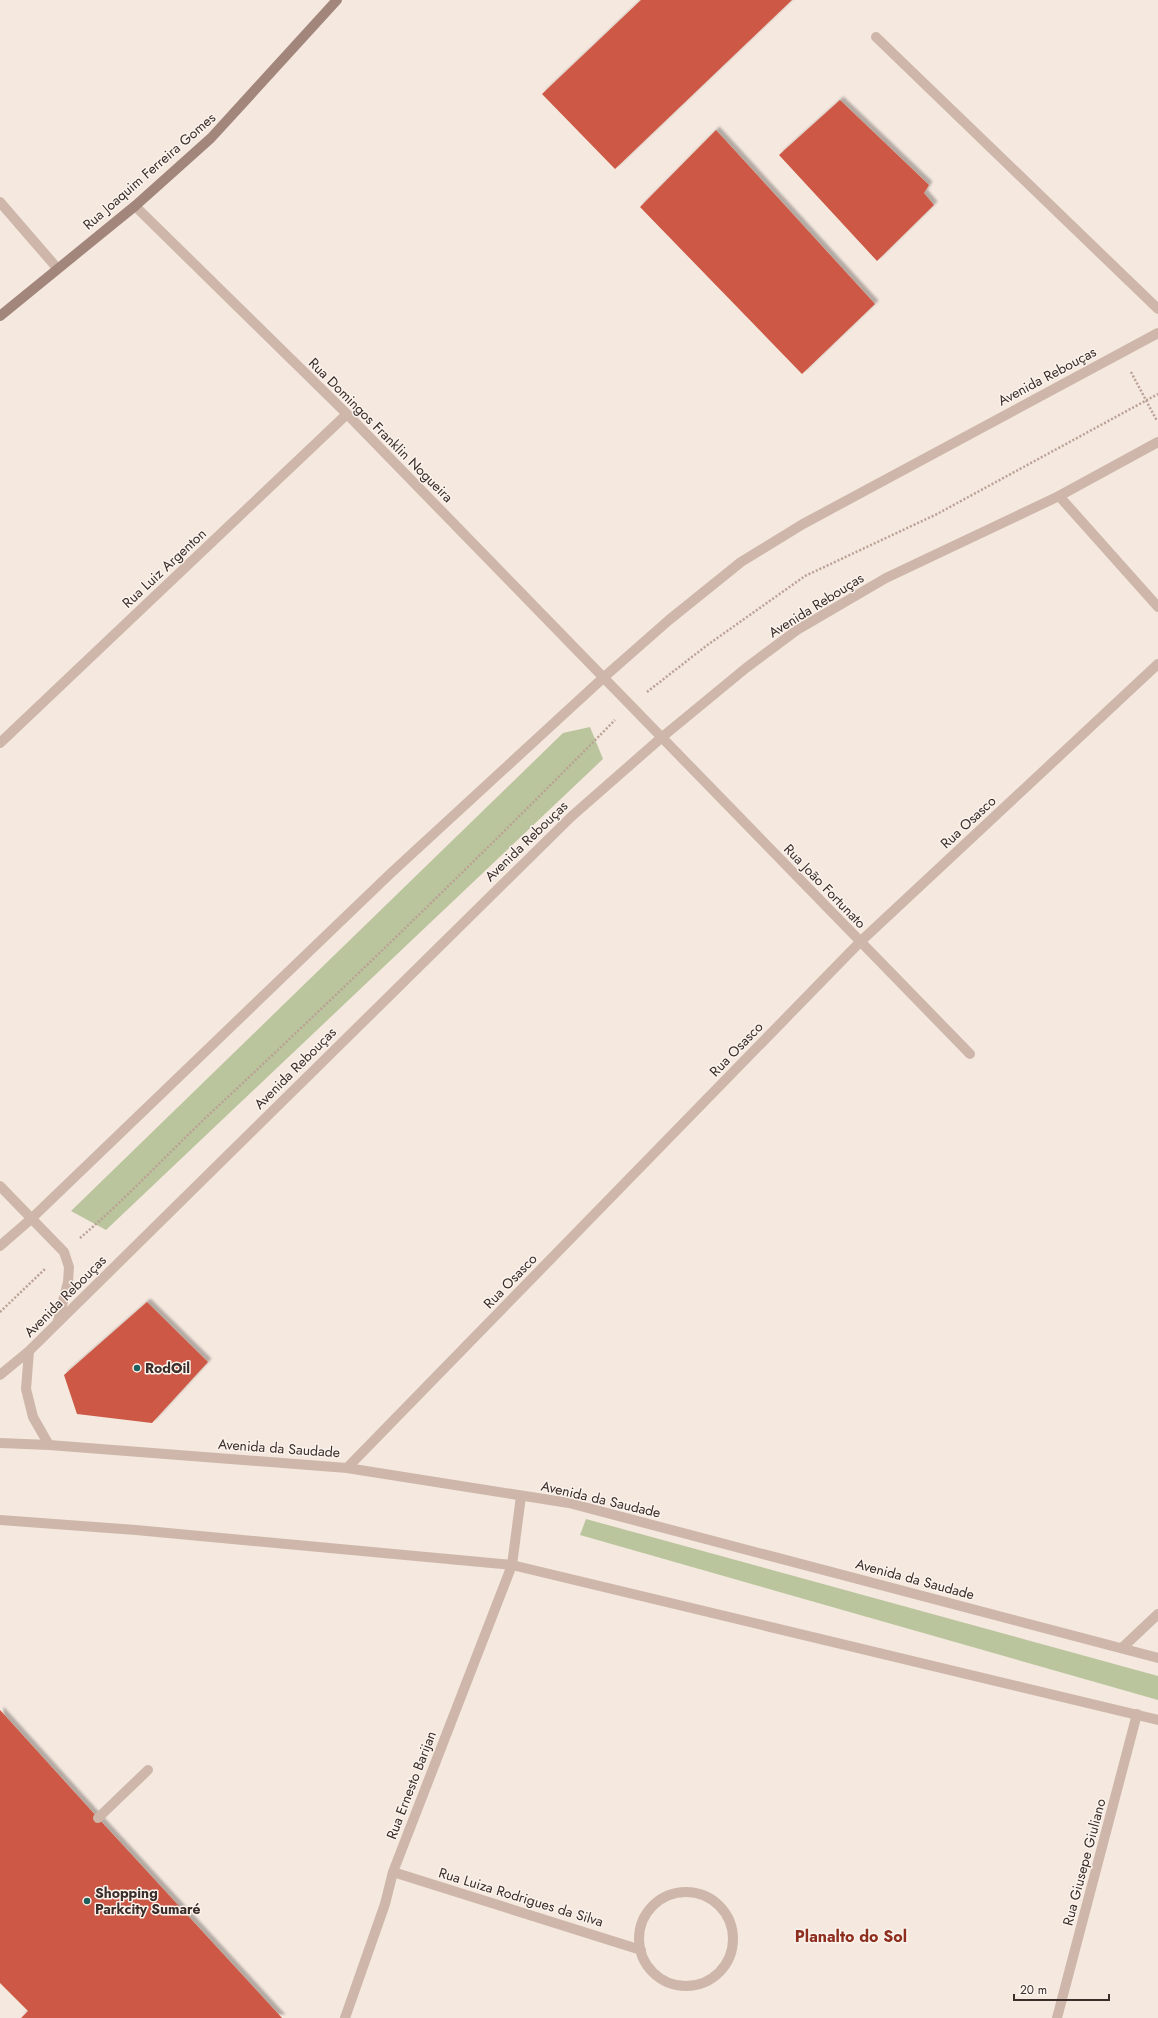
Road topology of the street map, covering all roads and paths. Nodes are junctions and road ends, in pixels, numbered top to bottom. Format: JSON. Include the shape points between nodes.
{"nodes":[{"id":1,"x":337,"y":0,"type":"edge"},
{"id":2,"x":876,"y":37,"type":"dead end"},
{"id":3,"x":0,"y":202,"type":"edge"},
{"id":4,"x":135,"y":206,"type":"junction"},
{"id":5,"x":57,"y":268,"type":"junction"},
{"id":6,"x":1158,"y":309,"type":"edge"},
{"id":7,"x":0,"y":316,"type":"edge"},
{"id":8,"x":1158,"y":333,"type":"edge"},
{"id":9,"x":1120,"y":353,"type":"junction"},
{"id":10,"x":347,"y":414,"type":"junction"},
{"id":11,"x":1158,"y":422,"type":"edge"},
{"id":12,"x":1158,"y":442,"type":"edge"},
{"id":13,"x":1059,"y":496,"type":"junction"},
{"id":14,"x":1158,"y":607,"type":"edge"},
{"id":15,"x":1158,"y":664,"type":"edge"},
{"id":16,"x":603,"y":678,"type":"junction"},
{"id":17,"x":660,"y":738,"type":"junction"},
{"id":18,"x":0,"y":742,"type":"edge"},
{"id":19,"x":860,"y":942,"type":"junction"},
{"id":20,"x":970,"y":1054,"type":"dead end"},
{"id":21,"x":0,"y":1186,"type":"edge"},
{"id":22,"x":31,"y":1219,"type":"junction"},
{"id":23,"x":0,"y":1246,"type":"edge"},
{"id":24,"x":58,"y":1321,"type":"junction"},
{"id":25,"x":29,"y":1351,"type":"junction"},
{"id":26,"x":0,"y":1375,"type":"edge"},
{"id":27,"x":0,"y":1443,"type":"edge"},
{"id":28,"x":49,"y":1445,"type":"junction"},
{"id":29,"x":348,"y":1468,"type":"junction"},
{"id":30,"x":522,"y":1496,"type":"junction"},
{"id":31,"x":0,"y":1520,"type":"edge"},
{"id":32,"x":512,"y":1565,"type":"junction"},
{"id":33,"x":1158,"y":1614,"type":"edge"},
{"id":34,"x":1122,"y":1648,"type":"junction"},
{"id":35,"x":1158,"y":1658,"type":"edge"},
{"id":36,"x":1137,"y":1714,"type":"junction"},
{"id":37,"x":1158,"y":1720,"type":"edge"},
{"id":38,"x":148,"y":1770,"type":"dead end"},
{"id":39,"x":98,"y":1818,"type":"dead end"},
{"id":40,"x":393,"y":1872,"type":"junction"},
{"id":41,"x":641,"y":1950,"type":"junction"},
{"id":42,"x":345,"y":2018,"type":"edge"},
{"id":43,"x":1057,"y":2018,"type":"edge"}],
"edges":[{"from":1,"to":4,"type":"main road","name":"Rua Joaquim Ferreira Gomes","via":[[211,138]]},
{"from":2,"to":6,"type":"street"},
{"from":3,"to":5,"type":"street"},
{"from":4,"to":5,"type":"main road","name":"Rua Joaquim Ferreira Gomes"},
{"from":4,"to":10,"type":"street","name":"Rua Domingos Franklin Nogueira"},
{"from":5,"to":7,"type":"main road","name":"Rua Joaquim Ferreira Gomes"},
{"from":8,"to":9,"type":"street","name":"Avenida Rebouças"},
{"from":9,"to":11,"type":"path"},
{"from":9,"to":16,"type":"street","name":"Avenida Rebouças","via":[[803,524],[740,562]]},
{"from":10,"to":16,"type":"street","name":"Rua Domingos Franklin Nogueira"},
{"from":10,"to":18,"type":"street","name":"Rua Luiz Argenton"},
{"from":12,"to":13,"type":"street","name":"Avenida Rebouças"},
{"from":13,"to":14,"type":"street"},
{"from":13,"to":17,"type":"street","name":"Avenida Rebouças","via":[[886,578],[797,630]]},
{"from":15,"to":19,"type":"street","name":"Rua Osasco"},
{"from":16,"to":17,"type":"street","name":"Rua Domingos Franklin Nogueira"},
{"from":16,"to":22,"type":"street","name":"Avenida Rebouças","via":[[391,873]]},
{"from":17,"to":19,"type":"street","name":"Rua João Fortunato"},
{"from":17,"to":24,"type":"street","name":"Avenida Rebouças","via":[[572,816]]},
{"from":19,"to":20,"type":"street","name":"Rua João Fortunato"},
{"from":19,"to":29,"type":"street","name":"Rua Osasco"},
{"from":21,"to":22,"type":"street"},
{"from":22,"to":23,"type":"street","name":"Avenida Rebouças"},
{"from":22,"to":24,"type":"street","via":[[64,1252],[69,1267],[68,1282]]},
{"from":24,"to":25,"type":"street","name":"Avenida Rebouças"},
{"from":25,"to":26,"type":"street","name":"Avenida Rebouças"},
{"from":25,"to":28,"type":"street","via":[[26,1389],[33,1417]]},
{"from":27,"to":28,"type":"street","name":"Avenida da Saudade"},
{"from":28,"to":29,"type":"street","name":"Avenida da Saudade"},
{"from":29,"to":30,"type":"street","name":"Avenida da Saudade"},
{"from":30,"to":32,"type":"street","name":"Rua Ernesto Barijan"},
{"from":30,"to":34,"type":"street","name":"Avenida da Saudade","via":[[569,1503]]},
{"from":31,"to":32,"type":"street"},
{"from":32,"to":36,"type":"street"},
{"from":32,"to":40,"type":"street","name":"Rua Ernesto Barijan"},
{"from":33,"to":34,"type":"street"},
{"from":34,"to":35,"type":"street","name":"Avenida da Saudade"},
{"from":36,"to":37,"type":"street"},
{"from":36,"to":43,"type":"street","name":"Rua Giusepe Giuliano"},
{"from":38,"to":39,"type":"street"},
{"from":40,"to":41,"type":"street","name":"Rua Luiza Rodrigues da Silva"},
{"from":40,"to":42,"type":"street","name":"Rua Ernesto Barijan","via":[[386,1904]]},
{"from":41,"to":41,"type":"street","via":[[646,1963],[656,1975],[668,1983],[698,1985],[712,1979],[730,1956],[733,1941],[731,1925],[724,1910],[712,1899],[697,1893],[682,1892],[666,1896],[653,1905],[644,1918],[639,1934]]}]}
